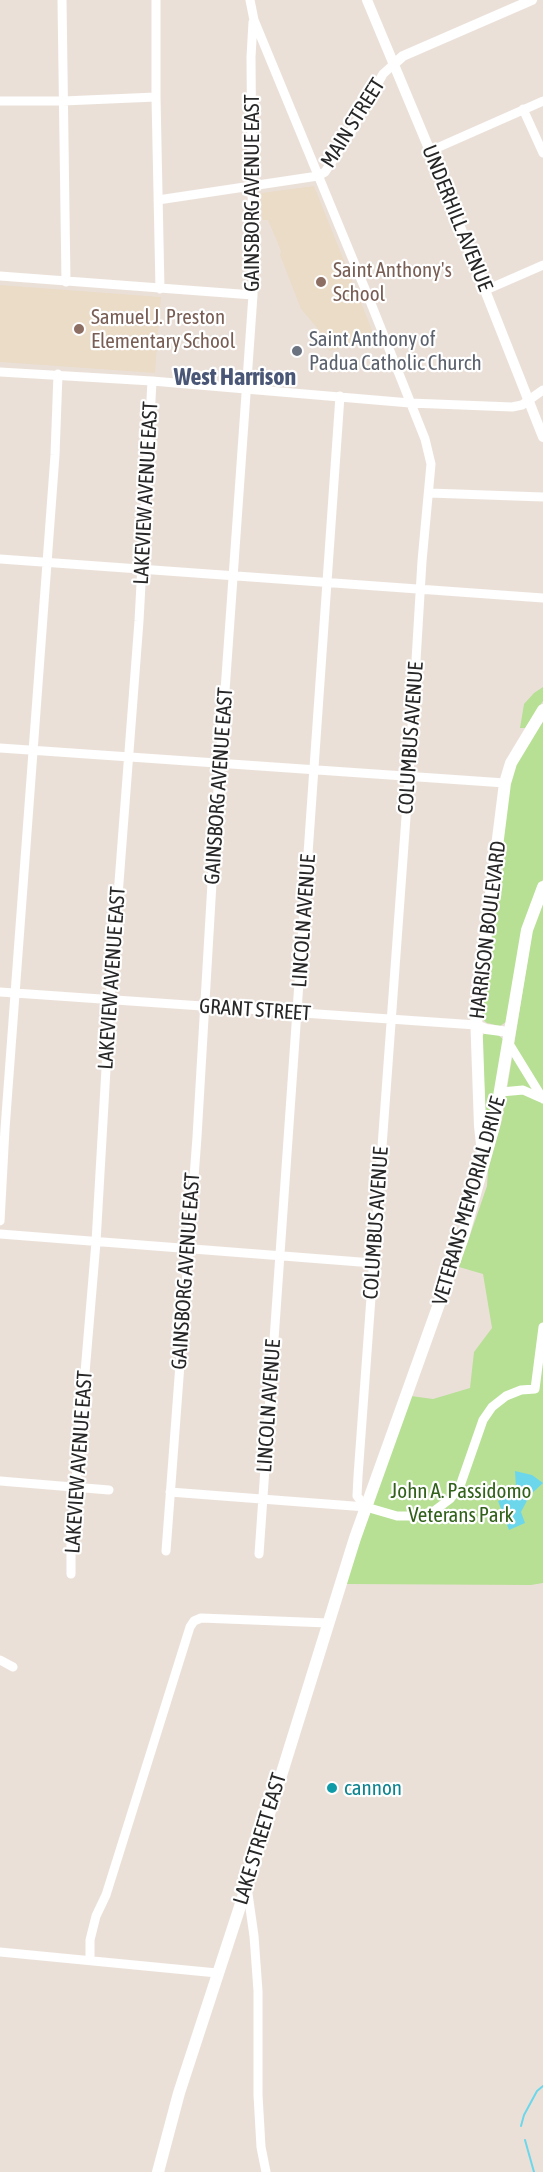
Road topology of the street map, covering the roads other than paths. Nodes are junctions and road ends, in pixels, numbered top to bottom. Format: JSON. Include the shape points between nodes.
{"nodes":[{"id":1,"x":62,"y":0,"type":"edge"},
{"id":2,"x":156,"y":0,"type":"edge"},
{"id":3,"x":250,"y":0,"type":"edge"},
{"id":4,"x":367,"y":0,"type":"edge"},
{"id":5,"x":532,"y":0,"type":"edge"},
{"id":6,"x":254,"y":20,"type":"junction"},
{"id":7,"x":394,"y":64,"type":"junction"},
{"id":8,"x":156,"y":97,"type":"junction"},
{"id":9,"x":0,"y":101,"type":"edge"},
{"id":10,"x":63,"y":101,"type":"junction"},
{"id":11,"x":543,"y":101,"type":"edge"},
{"id":12,"x":523,"y":109,"type":"junction"},
{"id":13,"x":430,"y":151,"type":"junction"},
{"id":14,"x":543,"y":153,"type":"edge"},
{"id":15,"x":318,"y":176,"type":"junction"},
{"id":16,"x":252,"y":186,"type":"junction"},
{"id":17,"x":158,"y":200,"type":"junction"},
{"id":18,"x":543,"y":265,"type":"edge"},
{"id":19,"x":0,"y":276,"type":"edge"},
{"id":20,"x":66,"y":282,"type":"junction"},
{"id":21,"x":160,"y":289,"type":"junction"},
{"id":22,"x":486,"y":290,"type":"junction"},
{"id":23,"x":253,"y":296,"type":"junction"},
{"id":24,"x":0,"y":372,"type":"edge"},
{"id":25,"x":58,"y":374,"type":"junction"},
{"id":26,"x":152,"y":381,"type":"junction"},
{"id":27,"x":246,"y":390,"type":"junction"},
{"id":28,"x":543,"y":390,"type":"edge"},
{"id":29,"x":340,"y":396,"type":"junction"},
{"id":30,"x":530,"y":399,"type":"junction"},
{"id":31,"x":410,"y":403,"type":"junction"},
{"id":32,"x":543,"y":437,"type":"edge"},
{"id":33,"x":429,"y":493,"type":"junction"},
{"id":34,"x":543,"y":497,"type":"edge"},
{"id":35,"x":0,"y":559,"type":"edge"},
{"id":36,"x":47,"y":562,"type":"junction"},
{"id":37,"x":141,"y":570,"type":"junction"},
{"id":38,"x":234,"y":576,"type":"junction"},
{"id":39,"x":327,"y":583,"type":"junction"},
{"id":40,"x":420,"y":589,"type":"junction"},
{"id":41,"x":543,"y":598,"type":"edge"},
{"id":42,"x":543,"y":710,"type":"edge"},
{"id":43,"x":0,"y":748,"type":"edge"},
{"id":44,"x":34,"y":750,"type":"junction"},
{"id":45,"x":128,"y":757,"type":"junction"},
{"id":46,"x":221,"y":763,"type":"junction"},
{"id":47,"x":315,"y":770,"type":"junction"},
{"id":48,"x":409,"y":776,"type":"junction"},
{"id":49,"x":505,"y":783,"type":"junction"},
{"id":50,"x":543,"y":887,"type":"edge"},
{"id":51,"x":0,"y":992,"type":"edge"},
{"id":52,"x":16,"y":993,"type":"junction"},
{"id":53,"x":110,"y":1000,"type":"junction"},
{"id":54,"x":204,"y":1006,"type":"junction"},
{"id":55,"x":297,"y":1012,"type":"junction"},
{"id":56,"x":390,"y":1019,"type":"junction"},
{"id":57,"x":476,"y":1025,"type":"junction"},
{"id":58,"x":509,"y":1037,"type":"junction"},
{"id":59,"x":501,"y":1092,"type":"junction"},
{"id":60,"x":543,"y":1099,"type":"edge"},
{"id":61,"x":484,"y":1160,"type":"junction"},
{"id":62,"x":0,"y":1221,"type":"edge"},
{"id":63,"x":0,"y":1234,"type":"edge"},
{"id":64,"x":96,"y":1242,"type":"junction"},
{"id":65,"x":187,"y":1248,"type":"junction"},
{"id":66,"x":279,"y":1254,"type":"junction"},
{"id":67,"x":373,"y":1263,"type":"junction"},
{"id":68,"x":543,"y":1328,"type":"edge"},
{"id":69,"x":0,"y":1481,"type":"edge"},
{"id":70,"x":76,"y":1487,"type":"junction"},
{"id":71,"x":109,"y":1490,"type":"dead end"},
{"id":72,"x":170,"y":1492,"type":"junction"},
{"id":73,"x":262,"y":1501,"type":"junction"},
{"id":74,"x":366,"y":1507,"type":"junction"},
{"id":75,"x":166,"y":1551,"type":"dead end"},
{"id":76,"x":259,"y":1554,"type":"dead end"},
{"id":77,"x":71,"y":1574,"type":"dead end"},
{"id":78,"x":328,"y":1623,"type":"junction"},
{"id":79,"x":0,"y":1660,"type":"edge"},
{"id":80,"x":13,"y":1667,"type":"dead end"},
{"id":81,"x":247,"y":1885,"type":"junction"},
{"id":82,"x":0,"y":1952,"type":"edge"},
{"id":83,"x":90,"y":1960,"type":"junction"},
{"id":84,"x":217,"y":1973,"type":"junction"},
{"id":85,"x":158,"y":2172,"type":"edge"},
{"id":86,"x":266,"y":2172,"type":"edge"}],
"edges":[{"from":1,"to":10,"type":"street"},
{"from":2,"to":8,"type":"street"},
{"from":3,"to":6,"type":"street","name":"COLUMBUS AVENUE"},
{"from":4,"to":7,"type":"street","name":"UNDERHILL AVENUE"},
{"from":5,"to":7,"type":"street","name":"MAIN STREET","via":[[403,56]]},
{"from":6,"to":15,"type":"street","name":"COLUMBUS AVENUE"},
{"from":6,"to":16,"type":"street","name":"GAINSBORG AVENUE EAST"},
{"from":7,"to":13,"type":"street","name":"UNDERHILL AVENUE"},
{"from":7,"to":15,"type":"street","name":"MAIN STREET","via":[[383,74],[330,166]]},
{"from":8,"to":10,"type":"street"},
{"from":8,"to":17,"type":"street"},
{"from":9,"to":10,"type":"street"},
{"from":10,"to":20,"type":"street"},
{"from":11,"to":12,"type":"street"},
{"from":12,"to":13,"type":"street"},
{"from":12,"to":14,"type":"street"},
{"from":13,"to":22,"type":"street","name":"UNDERHILL AVENUE"},
{"from":15,"to":16,"type":"street","name":"MAIN STREET"},
{"from":15,"to":31,"type":"street","name":"COLUMBUS AVENUE"},
{"from":16,"to":17,"type":"street","name":"MAIN STREET"},
{"from":16,"to":23,"type":"street","name":"GAINSBORG AVENUE EAST"},
{"from":17,"to":21,"type":"street"},
{"from":18,"to":22,"type":"street"},
{"from":19,"to":20,"type":"street"},
{"from":20,"to":21,"type":"street"},
{"from":21,"to":23,"type":"street"},
{"from":22,"to":30,"type":"street","name":"UNDERHILL AVENUE"},
{"from":23,"to":27,"type":"street","name":"GAINSBORG AVENUE EAST"},
{"from":24,"to":25,"type":"street"},
{"from":25,"to":26,"type":"street"},
{"from":25,"to":36,"type":"street"},
{"from":26,"to":27,"type":"street"},
{"from":26,"to":37,"type":"street","name":"LAKEVIEW AVENUE EAST"},
{"from":27,"to":29,"type":"street"},
{"from":27,"to":38,"type":"street","name":"GAINSBORG AVENUE EAST"},
{"from":28,"to":30,"type":"street"},
{"from":29,"to":31,"type":"street"},
{"from":29,"to":39,"type":"street","name":"LINCOLN AVENUE"},
{"from":30,"to":31,"type":"street","via":[[512,407]]},
{"from":30,"to":32,"type":"street","name":"UNDERHILL AVENUE"},
{"from":31,"to":33,"type":"street","name":"COLUMBUS AVENUE","via":[[430,455]]},
{"from":33,"to":34,"type":"street"},
{"from":33,"to":40,"type":"street","name":"COLUMBUS AVENUE"},
{"from":35,"to":36,"type":"street"},
{"from":36,"to":37,"type":"street"},
{"from":36,"to":44,"type":"street"},
{"from":37,"to":38,"type":"street"},
{"from":37,"to":45,"type":"street","name":"LAKEVIEW AVENUE EAST"},
{"from":38,"to":39,"type":"street"},
{"from":38,"to":46,"type":"street","name":"GAINSBORG AVENUE EAST"},
{"from":39,"to":40,"type":"street"},
{"from":39,"to":47,"type":"street","name":"LINCOLN AVENUE"},
{"from":40,"to":41,"type":"street"},
{"from":40,"to":48,"type":"street","name":"COLUMBUS AVENUE"},
{"from":42,"to":49,"type":"main road","name":"HARRISON BOULEVARD","via":[[511,763]]},
{"from":43,"to":44,"type":"street"},
{"from":44,"to":45,"type":"street"},
{"from":44,"to":52,"type":"street"},
{"from":45,"to":46,"type":"street"},
{"from":45,"to":53,"type":"street","name":"LAKEVIEW AVENUE EAST"},
{"from":46,"to":47,"type":"street"},
{"from":46,"to":54,"type":"street","name":"GAINSBORG AVENUE EAST"},
{"from":47,"to":48,"type":"street"},
{"from":47,"to":55,"type":"street","name":"LINCOLN AVENUE"},
{"from":48,"to":49,"type":"street"},
{"from":48,"to":56,"type":"street","name":"COLUMBUS AVENUE"},
{"from":49,"to":57,"type":"main road","name":"HARRISON BOULEVARD"},
{"from":50,"to":58,"type":"main road","name":"VETERANS MEMORIAL DRIVE","via":[[526,930]]},
{"from":51,"to":52,"type":"street","name":"GRANT STREET"},
{"from":52,"to":53,"type":"street","name":"GRANT STREET"},
{"from":52,"to":62,"type":"street"},
{"from":53,"to":54,"type":"street","name":"GRANT STREET"},
{"from":53,"to":64,"type":"street","name":"LAKEVIEW AVENUE EAST"},
{"from":54,"to":55,"type":"street","name":"GRANT STREET"},
{"from":54,"to":65,"type":"street","name":"GAINSBORG AVENUE EAST"},
{"from":55,"to":56,"type":"street","name":"GRANT STREET"},
{"from":55,"to":66,"type":"street","name":"LINCOLN AVENUE"},
{"from":56,"to":57,"type":"street","name":"GRANT STREET"},
{"from":56,"to":67,"type":"street","name":"COLUMBUS AVENUE"},
{"from":57,"to":58,"type":"street","name":"GRANT STREET"},
{"from":57,"to":61,"type":"main road","name":"HARRISON BOULEVARD"},
{"from":58,"to":59,"type":"main road","name":"VETERANS MEMORIAL DRIVE"},
{"from":58,"to":60,"type":"street"},
{"from":59,"to":60,"type":"street","via":[[523,1090]]},
{"from":59,"to":61,"type":"main road","name":"VETERANS MEMORIAL DRIVE"},
{"from":61,"to":74,"type":"main road","name":"VETERANS MEMORIAL DRIVE","via":[[463,1237]]},
{"from":63,"to":64,"type":"street"},
{"from":64,"to":65,"type":"street"},
{"from":64,"to":70,"type":"street","name":"LAKEVIEW AVENUE EAST"},
{"from":65,"to":66,"type":"street"},
{"from":65,"to":72,"type":"street","name":"GAINSBORG AVENUE EAST"},
{"from":66,"to":67,"type":"street"},
{"from":66,"to":73,"type":"street","name":"LINCOLN AVENUE"},
{"from":67,"to":74,"type":"street","name":"COLUMBUS AVENUE","via":[[357,1496]]},
{"from":68,"to":74,"type":"street","via":[[535,1389],[506,1396],[492,1407],[483,1420],[460,1486],[450,1499],[416,1516],[397,1516]]},
{"from":69,"to":70,"type":"street"},
{"from":70,"to":71,"type":"street"},
{"from":70,"to":77,"type":"street","name":"LAKEVIEW AVENUE EAST"},
{"from":72,"to":73,"type":"street"},
{"from":72,"to":75,"type":"street","name":"GAINSBORG AVENUE EAST"},
{"from":73,"to":74,"type":"street"},
{"from":73,"to":76,"type":"street","name":"LINCOLN AVENUE"},
{"from":74,"to":78,"type":"main road","name":"LAKE STREET EAST"},
{"from":78,"to":81,"type":"main road","name":"LAKE STREET EAST"},
{"from":78,"to":83,"type":"street","via":[[201,1618],[194,1621],[96,1916]]},
{"from":79,"to":80,"type":"street"},
{"from":81,"to":84,"type":"main road","name":"LAKE STREET EAST"},
{"from":81,"to":86,"type":"street","via":[[258,1991],[258,2095]]},
{"from":82,"to":83,"type":"street"},
{"from":83,"to":84,"type":"street"},
{"from":84,"to":85,"type":"main road","name":"LAKE STREET EAST"}]}
